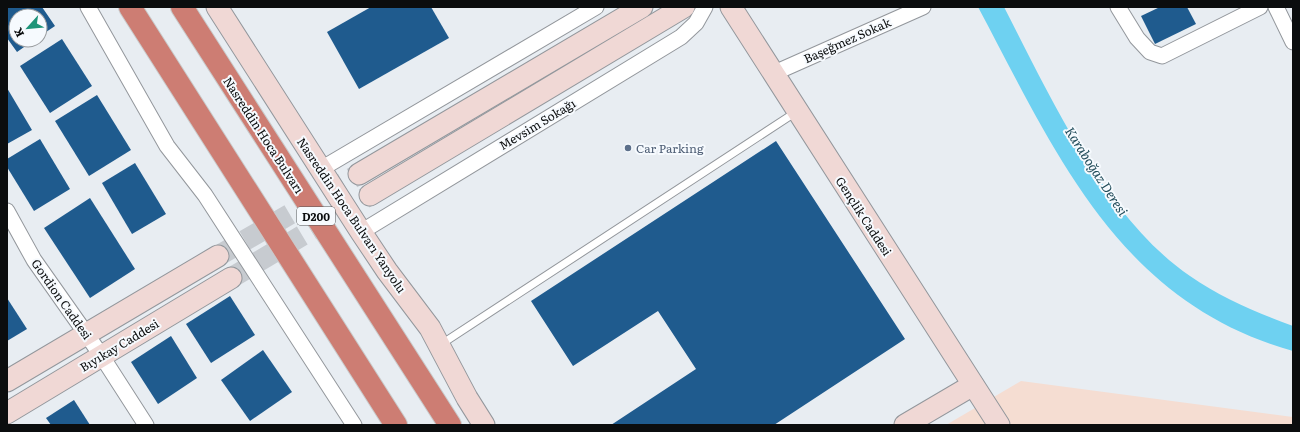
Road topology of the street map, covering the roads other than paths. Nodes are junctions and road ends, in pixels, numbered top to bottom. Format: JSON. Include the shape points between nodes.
{"nodes":[{"id":1,"x":88,"y":7,"type":"edge"},
{"id":2,"x":130,"y":7,"type":"edge"},
{"id":3,"x":182,"y":7,"type":"edge"},
{"id":4,"x":217,"y":7,"type":"edge"},
{"id":5,"x":596,"y":7,"type":"edge"},
{"id":6,"x":642,"y":7,"type":"edge"},
{"id":7,"x":684,"y":7,"type":"edge"},
{"id":8,"x":705,"y":7,"type":"edge"},
{"id":9,"x":731,"y":7,"type":"edge"},
{"id":10,"x":923,"y":7,"type":"edge"},
{"id":11,"x":1118,"y":7,"type":"edge"},
{"id":12,"x":1260,"y":7,"type":"edge"},
{"id":13,"x":1276,"y":7,"type":"edge"},
{"id":14,"x":1293,"y":42,"type":"edge"},
{"id":15,"x":772,"y":74,"type":"junction"},
{"id":16,"x":797,"y":111,"type":"junction"},
{"id":17,"x":321,"y":169,"type":"junction"},
{"id":18,"x":359,"y":174,"type":"tunnel mouth"},
{"id":19,"x":370,"y":195,"type":"tunnel mouth"},
{"id":20,"x":7,"y":211,"type":"edge"},
{"id":21,"x":361,"y":232,"type":"junction"},
{"id":22,"x":218,"y":256,"type":"tunnel mouth"},
{"id":23,"x":231,"y":278,"type":"tunnel mouth"},
{"id":24,"x":85,"y":333,"type":"junction"},
{"id":25,"x":440,"y":345,"type":"junction"},
{"id":26,"x":101,"y":355,"type":"junction"},
{"id":27,"x":7,"y":381,"type":"edge"},
{"id":28,"x":972,"y":385,"type":"junction"},
{"id":29,"x":7,"y":413,"type":"edge"},
{"id":30,"x":146,"y":425,"type":"edge"},
{"id":31,"x":354,"y":425,"type":"edge"},
{"id":32,"x":396,"y":425,"type":"edge"},
{"id":33,"x":450,"y":425,"type":"edge"},
{"id":34,"x":484,"y":425,"type":"edge"},
{"id":35,"x":905,"y":425,"type":"edge"},
{"id":36,"x":999,"y":425,"type":"edge"}],
"edges":[{"from":1,"to":31,"type":"street","via":[[167,146],[204,195]]},
{"from":2,"to":32,"type":"highway"},
{"from":3,"to":33,"type":"highway","name":"Nasreddin Hoca Bulvarı","number":"D200"},
{"from":4,"to":17,"type":"street","name":"Nasreddin Hoca Bulvarı Yanyolu"},
{"from":5,"to":17,"type":"street"},
{"from":6,"to":18,"type":"street"},
{"from":7,"to":19,"type":"street","name":"Mevsim Sokağı"},
{"from":8,"to":21,"type":"street","name":"Mevsim Sokağı","via":[[696,23],[681,37]]},
{"from":9,"to":15,"type":"street","name":"Gençlik Caddesi"},
{"from":10,"to":15,"type":"street","name":"Başeğmez Sokak"},
{"from":11,"to":12,"type":"street","via":[[1141,43],[1150,52],[1162,56]]},
{"from":13,"to":14,"type":"street"},
{"from":15,"to":16,"type":"street","name":"Gençlik Caddesi"},
{"from":16,"to":25,"type":"lane"},
{"from":16,"to":28,"type":"street","name":"Gençlik Caddesi"},
{"from":17,"to":21,"type":"street","name":"Nasreddin Hoca Bulvarı Yanyolu"},
{"from":20,"to":24,"type":"street","name":"Gordion Caddesi","via":[[34,260]]},
{"from":21,"to":25,"type":"street","name":"Nasreddin Hoca Bulvarı Yanyolu"},
{"from":22,"to":24,"type":"street"},
{"from":23,"to":26,"type":"street","name":"Bıyıkay Caddesi"},
{"from":24,"to":26,"type":"street","name":"Gordion Caddesi"},
{"from":24,"to":27,"type":"street"},
{"from":25,"to":34,"type":"street","name":"Nasreddin Hoca Bulvarı Yanyolu"},
{"from":26,"to":29,"type":"street","name":"Bıyıkay Caddesi"},
{"from":26,"to":30,"type":"street","name":"Gordion Caddesi"},
{"from":28,"to":35,"type":"street"},
{"from":28,"to":36,"type":"street","name":"Gençlik Caddesi"}]}
